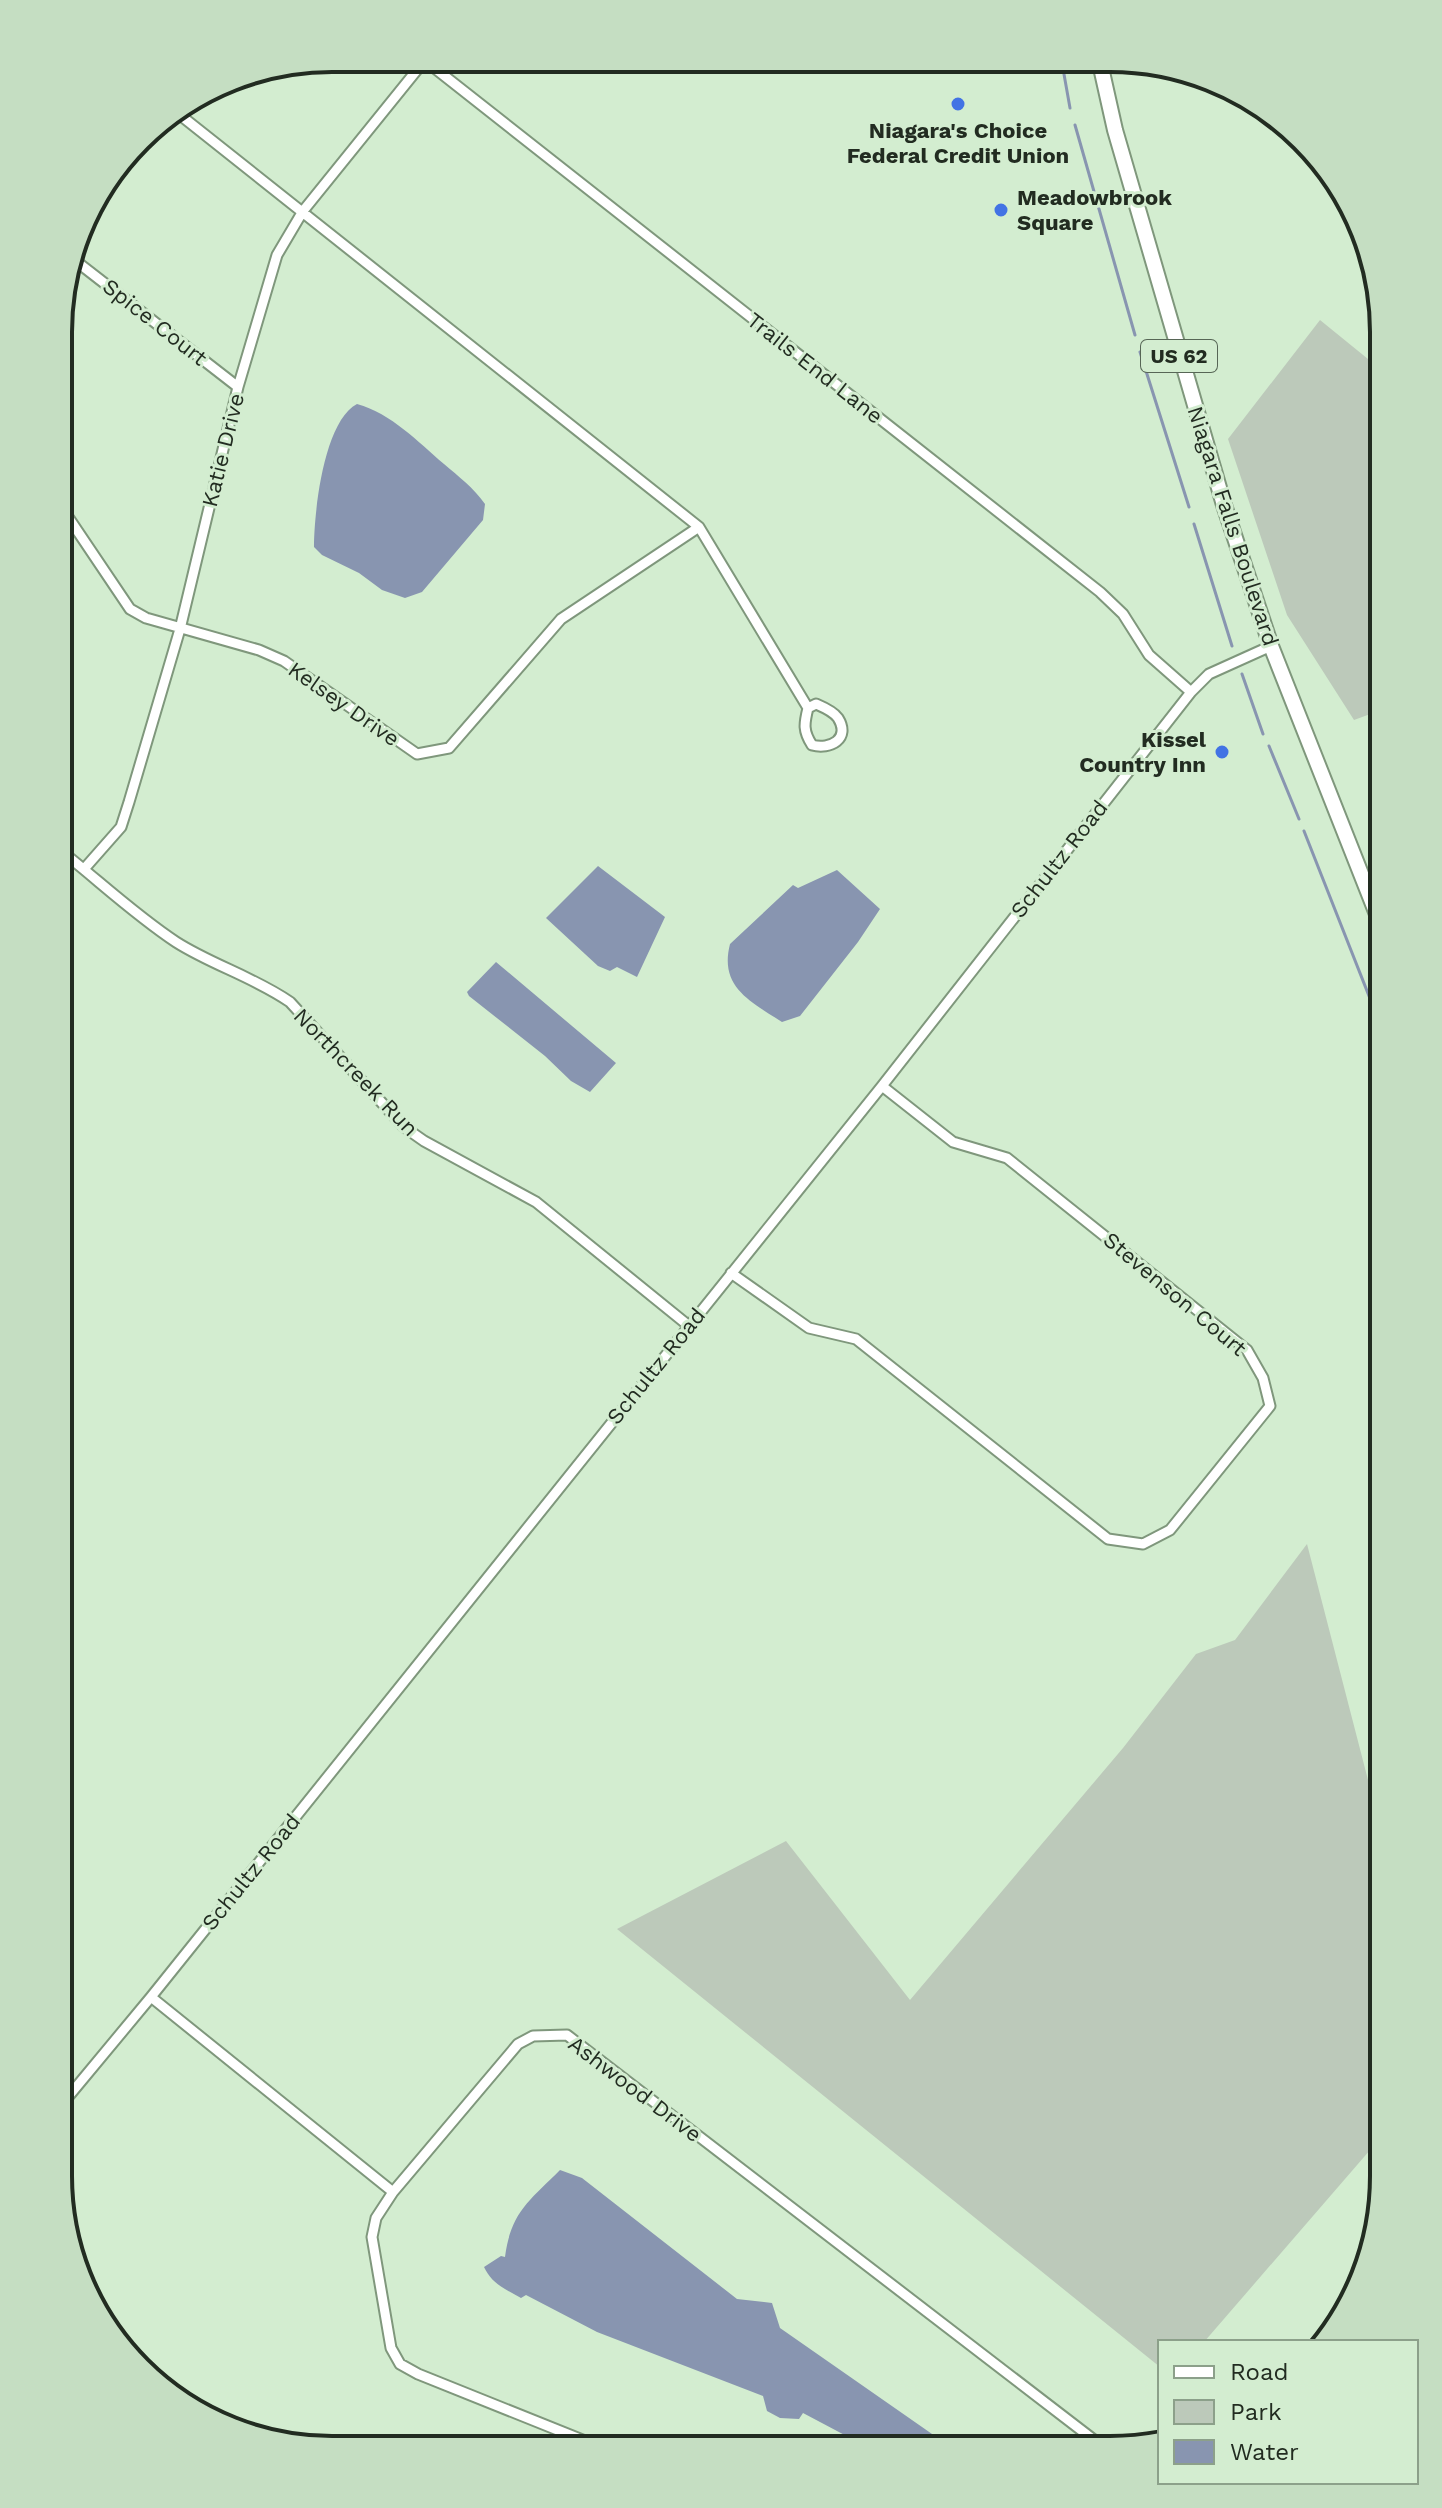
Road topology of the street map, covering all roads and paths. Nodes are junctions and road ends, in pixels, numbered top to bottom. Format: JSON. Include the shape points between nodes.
{"nodes":[{"id":1,"x":414,"y":72,"type":"edge"},
{"id":2,"x":440,"y":72,"type":"edge"},
{"id":3,"x":1102,"y":72,"type":"edge"},
{"id":4,"x":184,"y":118,"type":"edge"},
{"id":5,"x":303,"y":211,"type":"junction"},
{"id":6,"x":81,"y":265,"type":"edge"},
{"id":7,"x":238,"y":387,"type":"junction"},
{"id":8,"x":72,"y":523,"type":"edge"},
{"id":9,"x":699,"y":527,"type":"junction"},
{"id":10,"x":180,"y":629,"type":"junction"},
{"id":11,"x":1271,"y":646,"type":"junction"},
{"id":12,"x":1191,"y":692,"type":"junction"},
{"id":13,"x":808,"y":708,"type":"junction"},
{"id":14,"x":72,"y":860,"type":"edge"},
{"id":15,"x":84,"y":869,"type":"junction"},
{"id":16,"x":1370,"y":896,"type":"edge"},
{"id":17,"x":882,"y":1086,"type":"junction"},
{"id":18,"x":731,"y":1273,"type":"junction"},
{"id":19,"x":689,"y":1326,"type":"junction"},
{"id":20,"x":151,"y":1997,"type":"junction"},
{"id":21,"x":72,"y":2092,"type":"edge"},
{"id":22,"x":393,"y":2192,"type":"junction"},
{"id":23,"x":573,"y":2436,"type":"edge"},
{"id":24,"x":1089,"y":2436,"type":"edge"}],
"edges":[{"from":1,"to":5,"type":"street","name":"Katie Drive"},
{"from":2,"to":12,"type":"street","name":"Trails End Lane","via":[[1100,592],[1123,614],[1149,655]]},
{"from":3,"to":11,"type":"main road","name":"Niagara Falls Boulevard","number":"US 62","via":[[1176,347]]},
{"from":4,"to":5,"type":"street"},
{"from":5,"to":7,"type":"street","name":"Katie Drive","via":[[277,255]]},
{"from":5,"to":9,"type":"street"},
{"from":6,"to":7,"type":"street","name":"Spice Court"},
{"from":7,"to":10,"type":"street","name":"Katie Drive"},
{"from":8,"to":10,"type":"street","name":"Kelsey Drive","via":[[130,609]]},
{"from":9,"to":10,"type":"street","name":"Kelsey Drive","via":[[561,619],[449,748],[432,753],[417,754],[401,745],[284,661]]},
{"from":9,"to":13,"type":"street"},
{"from":10,"to":15,"type":"street","name":"Katie Drive","via":[[121,827]]},
{"from":11,"to":12,"type":"street","name":"Schultz Road","via":[[1209,674]]},
{"from":11,"to":16,"type":"main road","name":"Niagara Falls Boulevard","number":"US 62"},
{"from":12,"to":17,"type":"street","name":"Schultz Road"},
{"from":13,"to":13,"type":"street","via":[[804,727],[812,745],[833,746],[842,728],[837,716],[816,704]]},
{"from":14,"to":15,"type":"street","name":"Northcreek Run"},
{"from":15,"to":19,"type":"street","name":"Northcreek Run","via":[[174,940],[290,1002],[404,1127],[536,1202]]},
{"from":17,"to":18,"type":"street","name":"Schultz Road"},
{"from":17,"to":18,"type":"street","name":"Stevenson Court","via":[[953,1142],[1007,1158],[1247,1350],[1263,1378],[1270,1406],[1250,1431],[1170,1530],[1143,1544],[1108,1539],[856,1339],[809,1328]]},
{"from":18,"to":19,"type":"street","name":"Schultz Road"},
{"from":19,"to":20,"type":"street","name":"Schultz Road"},
{"from":20,"to":21,"type":"street","name":"Schultz Road"},
{"from":20,"to":22,"type":"street"},
{"from":22,"to":23,"type":"street","name":"Ashwood Drive","via":[[376,2218],[372,2237],[391,2348],[400,2364]]},
{"from":22,"to":24,"type":"street","name":"Ashwood Drive","via":[[518,2044],[533,2036],[567,2035]]}]}
